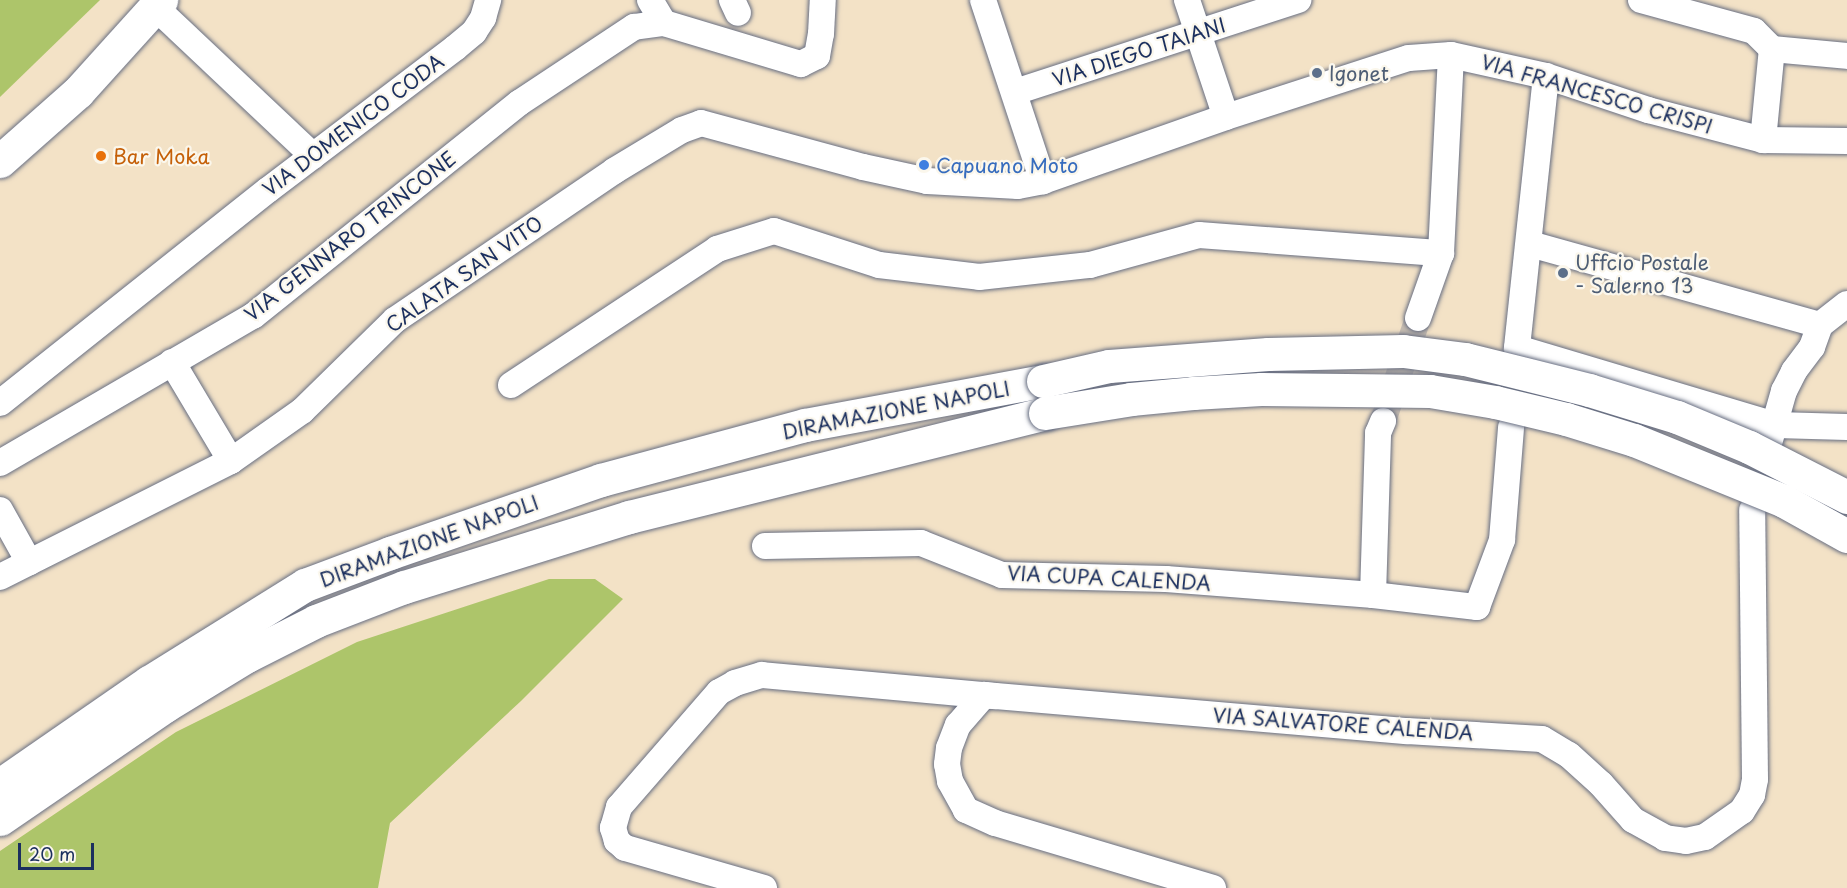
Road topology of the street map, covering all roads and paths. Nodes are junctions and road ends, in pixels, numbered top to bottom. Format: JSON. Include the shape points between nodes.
{"nodes":[{"id":1,"x":488,"y":0,"type":"edge"},
{"id":2,"x":650,"y":0,"type":"edge"},
{"id":3,"x":823,"y":0,"type":"edge"},
{"id":4,"x":983,"y":0,"type":"edge"},
{"id":5,"x":1187,"y":0,"type":"edge"},
{"id":6,"x":1298,"y":0,"type":"edge"},
{"id":7,"x":1641,"y":0,"type":"edge"},
{"id":8,"x":158,"y":4,"type":"edge"},
{"id":9,"x":664,"y":22,"type":"junction"},
{"id":10,"x":1198,"y":33,"type":"junction"},
{"id":11,"x":1772,"y":49,"type":"junction"},
{"id":12,"x":1450,"y":55,"type":"junction"},
{"id":13,"x":1847,"y":56,"type":"edge"},
{"id":14,"x":1546,"y":76,"type":"junction"},
{"id":15,"x":1015,"y":92,"type":"junction"},
{"id":16,"x":1226,"y":117,"type":"junction"},
{"id":17,"x":1763,"y":140,"type":"junction"},
{"id":18,"x":1847,"y":141,"type":"edge"},
{"id":19,"x":313,"y":156,"type":"junction"},
{"id":20,"x":0,"y":161,"type":"edge"},
{"id":21,"x":863,"y":167,"type":"joint"},
{"id":22,"x":1043,"y":181,"type":"junction"},
{"id":23,"x":1530,"y":244,"type":"junction"},
{"id":24,"x":1441,"y":253,"type":"junction"},
{"id":25,"x":1847,"y":304,"type":"edge"},
{"id":26,"x":1418,"y":318,"type":"tunnel mouth"},
{"id":27,"x":1820,"y":325,"type":"junction"},
{"id":28,"x":172,"y":362,"type":"junction"},
{"id":29,"x":511,"y":385,"type":"dead end"},
{"id":30,"x":1044,"y":397,"type":"junction"},
{"id":31,"x":0,"y":403,"type":"edge"},
{"id":32,"x":1383,"y":421,"type":"tunnel mouth"},
{"id":33,"x":1511,"y":427,"type":"dead end"},
{"id":34,"x":1847,"y":427,"type":"edge"},
{"id":35,"x":1772,"y":434,"type":"junction"},
{"id":36,"x":231,"y":461,"type":"junction"},
{"id":37,"x":0,"y":463,"type":"edge"},
{"id":38,"x":1847,"y":497,"type":"edge"},
{"id":39,"x":0,"y":510,"type":"edge"},
{"id":40,"x":1752,"y":510,"type":"dead end"},
{"id":41,"x":1847,"y":536,"type":"edge"},
{"id":42,"x":765,"y":546,"type":"dead end"},
{"id":43,"x":29,"y":562,"type":"junction"},
{"id":44,"x":0,"y":577,"type":"edge"},
{"id":45,"x":1373,"y":595,"type":"junction"},
{"id":46,"x":1003,"y":696,"type":"junction"},
{"id":47,"x":0,"y":785,"type":"edge"},
{"id":48,"x":0,"y":819,"type":"edge"},
{"id":49,"x":764,"y":888,"type":"edge"},
{"id":50,"x":1213,"y":888,"type":"edge"}],
"edges":[{"from":1,"to":19,"type":"street","name":"VIA DOMENICO CODA","via":[[474,32]]},
{"from":2,"to":9,"type":"street"},
{"from":3,"to":9,"type":"street","via":[[817,56],[801,64]]},
{"from":4,"to":15,"type":"street"},
{"from":5,"to":10,"type":"street"},
{"from":6,"to":10,"type":"street","name":"VIA DIEGO TAIANI"},
{"from":7,"to":11,"type":"street","via":[[1754,31]]},
{"from":8,"to":19,"type":"street"},
{"from":8,"to":20,"type":"main road","via":[[78,92]]},
{"from":9,"to":28,"type":"street","name":"VIA GENNARO TRINCONE","via":[[634,27],[519,103],[253,316]]},
{"from":10,"to":15,"type":"street","name":"VIA DIEGO TAIANI"},
{"from":10,"to":16,"type":"street"},
{"from":11,"to":13,"type":"street"},
{"from":11,"to":17,"type":"street"},
{"from":12,"to":14,"type":"street","name":"VIA FRANCESCO CRISPI"},
{"from":12,"to":16,"type":"street","name":"VIA FRANCESCO CRISPI","via":[[1409,58]]},
{"from":12,"to":24,"type":"street"},
{"from":14,"to":17,"type":"street","name":"VIA FRANCESCO CRISPI","via":[[1648,110]]},
{"from":14,"to":23,"type":"street"},
{"from":15,"to":22,"type":"street"},
{"from":16,"to":22,"type":"street","name":"VIA FRANCESCO CRISPI"},
{"from":17,"to":18,"type":"street","name":"VIA FRANCESCO CRISPI"},
{"from":19,"to":31,"type":"street","name":"VIA DOMENICO CODA"},
{"from":21,"to":22,"type":"street","name":"VIA FRANCESCO CRISPI","via":[[965,185],[1018,186]]},
{"from":21,"to":36,"type":"street","name":"CALATA SAN VITO","via":[[701,123],[682,130],[595,183],[395,320],[302,411]]},
{"from":23,"to":27,"type":"street"},
{"from":23,"to":35,"type":"street","via":[[1517,348]]},
{"from":24,"to":26,"type":"street"},
{"from":24,"to":29,"type":"street","via":[[1199,235],[1089,265],[978,277],[879,265],[774,231],[717,249]]},
{"from":25,"to":27,"type":"street"},
{"from":27,"to":35,"type":"street","via":[[1812,347],[1784,391]]},
{"from":28,"to":36,"type":"street"},
{"from":28,"to":37,"type":"street","name":"VIA GENNARO TRINCONE"},
{"from":30,"to":38,"type":"main road","name":"DIRAMAZIONE NAPOLI","bridge":true,"via":[[1109,366],[1268,354],[1403,351],[1465,359],[1579,387],[1677,417],[1749,447]]},
{"from":30,"to":41,"type":"main road","name":"DIRAMAZIONE NAPOLI","bridge":true,"via":[[1131,399],[1261,389],[1430,391],[1506,404],[1634,440],[1784,501]]},
{"from":30,"to":47,"type":"main road","name":"DIRAMAZIONE NAPOLI","via":[[805,425],[601,480],[390,553],[305,585],[227,631]]},
{"from":30,"to":48,"type":"main road","name":"DIRAMAZIONE NAPOLI","via":[[640,514],[404,587],[316,621],[247,656],[165,706]]},
{"from":32,"to":45,"type":"street","via":[[1378,434]]},
{"from":33,"to":45,"type":"street","name":"VIA CUPA CALENDA","via":[[1502,540],[1477,608]]},
{"from":34,"to":35,"type":"street"},
{"from":36,"to":43,"type":"street","name":"CALATA SAN VITO"},
{"from":39,"to":43,"type":"street"},
{"from":40,"to":46,"type":"street","name":"VIA SALVATORE CALENDA","via":[[1755,780],[1752,795],[1742,811],[1705,837],[1686,841],[1665,838],[1633,820],[1569,755],[1542,739]]},
{"from":42,"to":45,"type":"street","name":"VIA CUPA CALENDA","via":[[921,543],[1002,575],[1166,579]]},
{"from":43,"to":44,"type":"street","name":"CALATA SAN VITO"},
{"from":46,"to":49,"type":"street","via":[[762,675],[719,692],[619,807],[614,828],[617,841],[625,848]]},
{"from":46,"to":50,"type":"street","name":"VIA SALVATORE CALENDA","via":[[984,695],[973,705],[958,725],[949,748],[950,781],[966,810],[995,823]]}]}
